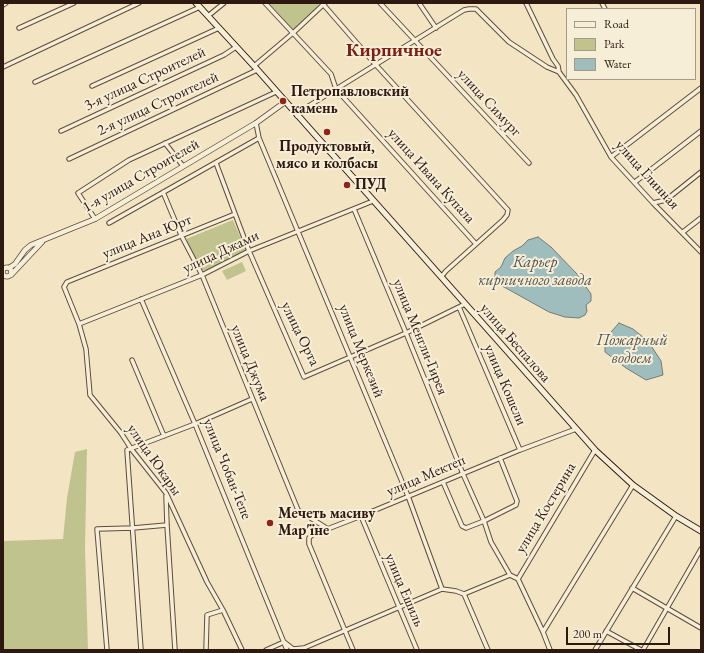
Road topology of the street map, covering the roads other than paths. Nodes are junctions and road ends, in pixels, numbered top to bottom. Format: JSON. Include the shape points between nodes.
{"nodes":[{"id":1,"x":6,"y":3,"type":"edge"},
{"id":2,"x":74,"y":3,"type":"edge"},
{"id":3,"x":139,"y":3,"type":"edge"},
{"id":4,"x":224,"y":3,"type":"edge"},
{"id":5,"x":265,"y":3,"type":"edge"},
{"id":6,"x":380,"y":3,"type":"edge"},
{"id":7,"x":420,"y":3,"type":"edge"},
{"id":8,"x":526,"y":3,"type":"edge"},
{"id":9,"x":324,"y":4,"type":"edge"},
{"id":10,"x":3,"y":5,"type":"edge"},
{"id":11,"x":198,"y":5,"type":"edge"},
{"id":12,"x":208,"y":16,"type":"junction"},
{"id":13,"x":19,"y":28,"type":"dead end"},
{"id":14,"x":219,"y":28,"type":"junction"},
{"id":15,"x":436,"y":28,"type":"junction"},
{"id":16,"x":293,"y":33,"type":"junction"},
{"id":17,"x":415,"y":41,"type":"junction"},
{"id":18,"x":236,"y":47,"type":"junction"},
{"id":19,"x":376,"y":65,"type":"junction"},
{"id":20,"x":3,"y":67,"type":"edge"},
{"id":21,"x":256,"y":68,"type":"junction"},
{"id":22,"x":559,"y":72,"type":"junction"},
{"id":23,"x":36,"y":82,"type":"dead end"},
{"id":24,"x":92,"y":86,"type":"dead end"},
{"id":25,"x":701,"y":88,"type":"edge"},
{"id":26,"x":336,"y":89,"type":"junction"},
{"id":27,"x":276,"y":92,"type":"junction"},
{"id":28,"x":286,"y":102,"type":"junction"},
{"id":29,"x":297,"y":116,"type":"junction"},
{"id":30,"x":256,"y":123,"type":"junction"},
{"id":31,"x":61,"y":131,"type":"dead end"},
{"id":32,"x":701,"y":131,"type":"edge"},
{"id":33,"x":259,"y":138,"type":"junction"},
{"id":34,"x":165,"y":143,"type":"junction"},
{"id":35,"x":611,"y":157,"type":"junction"},
{"id":36,"x":69,"y":159,"type":"dead end"},
{"id":37,"x":216,"y":163,"type":"junction"},
{"id":38,"x":529,"y":163,"type":"dead end"},
{"id":39,"x":183,"y":166,"type":"junction"},
{"id":40,"x":701,"y":172,"type":"edge"},
{"id":41,"x":635,"y":182,"type":"junction"},
{"id":42,"x":163,"y":192,"type":"junction"},
{"id":43,"x":373,"y":201,"type":"junction"},
{"id":44,"x":653,"y":203,"type":"junction"},
{"id":45,"x":354,"y":209,"type":"junction"},
{"id":46,"x":235,"y":214,"type":"junction"},
{"id":47,"x":701,"y":218,"type":"edge"},
{"id":48,"x":95,"y":219,"type":"junction"},
{"id":49,"x":109,"y":223,"type":"dead end"},
{"id":50,"x":298,"y":231,"type":"junction"},
{"id":51,"x":683,"y":232,"type":"junction"},
{"id":52,"x":181,"y":235,"type":"junction"},
{"id":53,"x":52,"y":236,"type":"junction"},
{"id":54,"x":476,"y":244,"type":"junction"},
{"id":55,"x":249,"y":251,"type":"junction"},
{"id":56,"x":701,"y":252,"type":"edge"},
{"id":57,"x":9,"y":268,"type":"junction"},
{"id":58,"x":3,"y":272,"type":"edge"},
{"id":59,"x":10,"y":275,"type":"junction"},
{"id":60,"x":202,"y":275,"type":"junction"},
{"id":61,"x":441,"y":277,"type":"junction"},
{"id":62,"x":3,"y":280,"type":"edge"},
{"id":63,"x":67,"y":282,"type":"joint"},
{"id":64,"x":141,"y":299,"type":"junction"},
{"id":65,"x":465,"y":304,"type":"junction"},
{"id":66,"x":460,"y":307,"type":"junction"},
{"id":67,"x":79,"y":324,"type":"junction"},
{"id":68,"x":406,"y":333,"type":"junction"},
{"id":69,"x":350,"y":357,"type":"junction"},
{"id":70,"x":132,"y":360,"type":"dead end"},
{"id":71,"x":252,"y":399,"type":"junction"},
{"id":72,"x":195,"y":424,"type":"junction"},
{"id":73,"x":576,"y":429,"type":"junction"},
{"id":74,"x":164,"y":436,"type":"junction"},
{"id":75,"x":132,"y":450,"type":"junction"},
{"id":76,"x":520,"y":450,"type":"junction"},
{"id":77,"x":595,"y":450,"type":"junction"},
{"id":78,"x":500,"y":458,"type":"junction"},
{"id":79,"x":463,"y":474,"type":"junction"},
{"id":80,"x":442,"y":482,"type":"junction"},
{"id":81,"x":633,"y":485,"type":"junction"},
{"id":82,"x":166,"y":493,"type":"junction"},
{"id":83,"x":408,"y":496,"type":"junction"},
{"id":84,"x":361,"y":516,"type":"junction"},
{"id":85,"x":676,"y":516,"type":"junction"},
{"id":86,"x":484,"y":521,"type":"junction"},
{"id":87,"x":167,"y":525,"type":"junction"},
{"id":88,"x":133,"y":528,"type":"junction"},
{"id":89,"x":328,"y":530,"type":"junction"},
{"id":90,"x":701,"y":531,"type":"edge"},
{"id":91,"x":701,"y":549,"type":"edge"},
{"id":92,"x":510,"y":575,"type":"junction"},
{"id":93,"x":518,"y":579,"type":"junction"},
{"id":94,"x":632,"y":588,"type":"junction"},
{"id":95,"x":442,"y":589,"type":"junction"},
{"id":96,"x":464,"y":594,"type":"junction"},
{"id":97,"x":398,"y":608,"type":"junction"},
{"id":98,"x":666,"y":609,"type":"junction"},
{"id":99,"x":223,"y":610,"type":"junction"},
{"id":100,"x":701,"y":628,"type":"edge"},
{"id":101,"x":344,"y":630,"type":"junction"},
{"id":102,"x":606,"y":631,"type":"junction"},
{"id":103,"x":543,"y":632,"type":"junction"},
{"id":104,"x":284,"y":642,"type":"junction"},
{"id":105,"x":107,"y":650,"type":"edge"},
{"id":106,"x":141,"y":650,"type":"edge"},
{"id":107,"x":175,"y":650,"type":"edge"},
{"id":108,"x":206,"y":650,"type":"edge"},
{"id":109,"x":242,"y":650,"type":"edge"},
{"id":110,"x":266,"y":650,"type":"edge"},
{"id":111,"x":287,"y":650,"type":"edge"},
{"id":112,"x":353,"y":650,"type":"edge"},
{"id":113,"x":417,"y":650,"type":"edge"},
{"id":114,"x":488,"y":650,"type":"edge"},
{"id":115,"x":550,"y":650,"type":"edge"},
{"id":116,"x":595,"y":650,"type":"edge"},
{"id":117,"x":642,"y":650,"type":"edge"}],
"edges":[{"from":1,"to":10,"type":"street"},
{"from":2,"to":13,"type":"street"},
{"from":3,"to":20,"type":"street"},
{"from":4,"to":12,"type":"street"},
{"from":5,"to":16,"type":"street","name":"улица Ивана Купала"},
{"from":6,"to":17,"type":"street","name":"улица Симург"},
{"from":7,"to":15,"type":"street"},
{"from":8,"to":22,"type":"street"},
{"from":9,"to":16,"type":"street","name":"2-я улица Строителей"},
{"from":9,"to":19,"type":"street"},
{"from":11,"to":12,"type":"main road","name":"улица Беспалова"},
{"from":11,"to":23,"type":"street"},
{"from":12,"to":14,"type":"main road","name":"улица Беспалова"},
{"from":14,"to":18,"type":"main road","name":"улица Беспалова"},
{"from":14,"to":24,"type":"street"},
{"from":15,"to":17,"type":"street","name":"улица Глинная"},
{"from":15,"to":22,"type":"street","name":"улица Глинная","via":[[464,10],[476,9],[509,42]]},
{"from":16,"to":21,"type":"street","name":"2-я улица Строителей"},
{"from":16,"to":26,"type":"street","name":"улица Ивана Купала","via":[[331,74]]},
{"from":17,"to":19,"type":"street","name":"улица Глинная"},
{"from":17,"to":38,"type":"street","name":"улица Симург"},
{"from":18,"to":21,"type":"main road","name":"улица Беспалова"},
{"from":18,"to":31,"type":"street","name":"3-я улица Строителей","via":[[224,56]]},
{"from":19,"to":26,"type":"street","name":"улица Глинная"},
{"from":19,"to":54,"type":"street","via":[[508,210],[503,220]]},
{"from":21,"to":27,"type":"main road","name":"улица Беспалова"},
{"from":21,"to":36,"type":"street","name":"2-я улица Строителей"},
{"from":22,"to":35,"type":"street","name":"улица Глинная","via":[[576,95]]},
{"from":25,"to":35,"type":"street"},
{"from":26,"to":29,"type":"street","name":"улица Глинная"},
{"from":26,"to":54,"type":"street","name":"улица Ивана Купала"},
{"from":27,"to":28,"type":"main road","name":"улица Беспалова"},
{"from":27,"to":34,"type":"street","name":"1-я улица Строителей"},
{"from":28,"to":29,"type":"main road","name":"улица Беспалова"},
{"from":28,"to":30,"type":"street","name":"1-я улица Строителей"},
{"from":29,"to":43,"type":"main road","name":"улица Беспалова"},
{"from":30,"to":33,"type":"street","name":"улица Меркезий"},
{"from":30,"to":39,"type":"street","name":"1-я улица Строителей"},
{"from":32,"to":41,"type":"street"},
{"from":33,"to":37,"type":"street"},
{"from":33,"to":50,"type":"street","name":"улица Меркезий"},
{"from":34,"to":39,"type":"street"},
{"from":34,"to":48,"type":"street","name":"1-я улица Строителей","via":[[129,160],[78,193]]},
{"from":35,"to":41,"type":"street","name":"улица Глинная"},
{"from":37,"to":42,"type":"street"},
{"from":37,"to":46,"type":"street","name":"улица Орта"},
{"from":39,"to":48,"type":"street","name":"1-я улица Строителей"},
{"from":40,"to":44,"type":"street","via":[[666,200]]},
{"from":41,"to":44,"type":"street","name":"улица Глинная"},
{"from":42,"to":49,"type":"street"},
{"from":42,"to":52,"type":"street","name":"улица Джума"},
{"from":43,"to":45,"type":"street","name":"улица Джами"},
{"from":43,"to":61,"type":"main road","name":"улица Беспалова"},
{"from":44,"to":51,"type":"street","name":"улица Глинная"},
{"from":45,"to":50,"type":"street","name":"улица Джами"},
{"from":45,"to":68,"type":"street","name":"улица Менгли-Гирея"},
{"from":46,"to":52,"type":"street","name":"улица Ана Юрт"},
{"from":46,"to":55,"type":"street","name":"улица Орта"},
{"from":47,"to":51,"type":"street"},
{"from":48,"to":53,"type":"street","name":"1-я улица Строителей"},
{"from":50,"to":55,"type":"street","name":"улица Джами"},
{"from":50,"to":69,"type":"street","name":"улица Меркезий"},
{"from":51,"to":56,"type":"street","name":"улица Глинная"},
{"from":52,"to":60,"type":"street","name":"улица Джума"},
{"from":52,"to":63,"type":"street","name":"улица Ана Юрт"},
{"from":53,"to":57,"type":"street","name":"1-я улица Строителей","via":[[31,245]]},
{"from":53,"to":59,"type":"street","via":[[37,246]]},
{"from":54,"to":61,"type":"street"},
{"from":55,"to":60,"type":"street","name":"улица Джами"},
{"from":55,"to":69,"type":"street","name":"улица Орта","via":[[304,377]]},
{"from":57,"to":58,"type":"street","via":[[5,268]]},
{"from":57,"to":59,"type":"street"},
{"from":58,"to":59,"type":"street","via":[[5,276]]},
{"from":58,"to":62,"type":"street"},
{"from":59,"to":62,"type":"street"},
{"from":60,"to":64,"type":"street","name":"улица Джами"},
{"from":60,"to":71,"type":"street","name":"улица Джума"},
{"from":61,"to":65,"type":"main road","name":"улица Беспалова"},
{"from":63,"to":67,"type":"street","name":"улица Юкары","via":[[64,287]]},
{"from":64,"to":67,"type":"street","name":"улица Джами"},
{"from":64,"to":72,"type":"street","name":"улица Чобан-Тепе"},
{"from":65,"to":66,"type":"street","name":"улица Орта"},
{"from":65,"to":73,"type":"main road","name":"улица Беспалова"},
{"from":66,"to":68,"type":"street","name":"улица Орта"},
{"from":66,"to":76,"type":"street","name":"улица Кошели"},
{"from":67,"to":75,"type":"street","name":"улица Юкары","via":[[86,349],[90,395]]},
{"from":68,"to":69,"type":"street","name":"улица Орта"},
{"from":68,"to":79,"type":"street","name":"улица Менгли-Гирея"},
{"from":69,"to":83,"type":"street","name":"улица Меркезий"},
{"from":70,"to":74,"type":"street"},
{"from":71,"to":72,"type":"street"},
{"from":71,"to":89,"type":"street","name":"улица Джума","via":[[298,510]]},
{"from":72,"to":74,"type":"street"},
{"from":72,"to":104,"type":"street","name":"улица Чобан-Тепе"},
{"from":73,"to":76,"type":"street","name":"улица Мектеп"},
{"from":73,"to":77,"type":"main road","name":"улица Беспалова"},
{"from":74,"to":75,"type":"street"},
{"from":75,"to":82,"type":"street","name":"улица Юкары"},
{"from":75,"to":88,"type":"street","via":[[127,450]]},
{"from":76,"to":78,"type":"street","name":"улица Мектеп"},
{"from":77,"to":81,"type":"main road","name":"улица Беспалова"},
{"from":77,"to":93,"type":"street","name":"улица Костерина"},
{"from":78,"to":79,"type":"street","name":"улица Мектеп"},
{"from":78,"to":86,"type":"street","via":[[518,501],[516,506]]},
{"from":79,"to":80,"type":"street","name":"улица Мектеп"},
{"from":79,"to":86,"type":"street","name":"улица Менгли-Гирея"},
{"from":80,"to":83,"type":"street","name":"улица Мектеп"},
{"from":80,"to":86,"type":"street","via":[[462,526],[466,528]]},
{"from":81,"to":85,"type":"main road","name":"улица Беспалова"},
{"from":81,"to":103,"type":"street"},
{"from":82,"to":87,"type":"street"},
{"from":82,"to":99,"type":"street","name":"улица Юкары","via":[[207,582]]},
{"from":83,"to":84,"type":"street","name":"улица Мектеп"},
{"from":83,"to":95,"type":"street","name":"улица Меркезий"},
{"from":84,"to":89,"type":"street","name":"улица Мектеп"},
{"from":84,"to":97,"type":"street","name":"улица Ешиль"},
{"from":85,"to":90,"type":"main road","name":"улица Беспалова"},
{"from":85,"to":94,"type":"street"},
{"from":86,"to":92,"type":"street","name":"улица Менгли-Гирея","via":[[491,542]]},
{"from":87,"to":88,"type":"street"},
{"from":87,"to":107,"type":"street"},
{"from":88,"to":105,"type":"street","via":[[97,529]]},
{"from":88,"to":106,"type":"street"},
{"from":89,"to":101,"type":"street","name":"улица Мектеп","via":[[312,535],[309,544]]},
{"from":91,"to":98,"type":"street"},
{"from":92,"to":93,"type":"street"},
{"from":92,"to":96,"type":"street"},
{"from":93,"to":103,"type":"street"},
{"from":94,"to":98,"type":"street"},
{"from":94,"to":102,"type":"street"},
{"from":95,"to":96,"type":"street"},
{"from":95,"to":97,"type":"street"},
{"from":96,"to":114,"type":"street"},
{"from":97,"to":101,"type":"street"},
{"from":97,"to":113,"type":"street","name":"улица Ешиль"},
{"from":98,"to":100,"type":"street"},
{"from":98,"to":117,"type":"street"},
{"from":99,"to":108,"type":"street","via":[[207,615]]},
{"from":99,"to":109,"type":"street","name":"улица Юкары"},
{"from":101,"to":104,"type":"street","via":[[304,648],[293,649]]},
{"from":101,"to":112,"type":"street","name":"улица Мектеп"},
{"from":102,"to":116,"type":"street"},
{"from":102,"to":117,"type":"street"},
{"from":103,"to":115,"type":"street"},
{"from":104,"to":110,"type":"street"},
{"from":104,"to":111,"type":"street","name":"улица Чобан-Тепе"}]}
